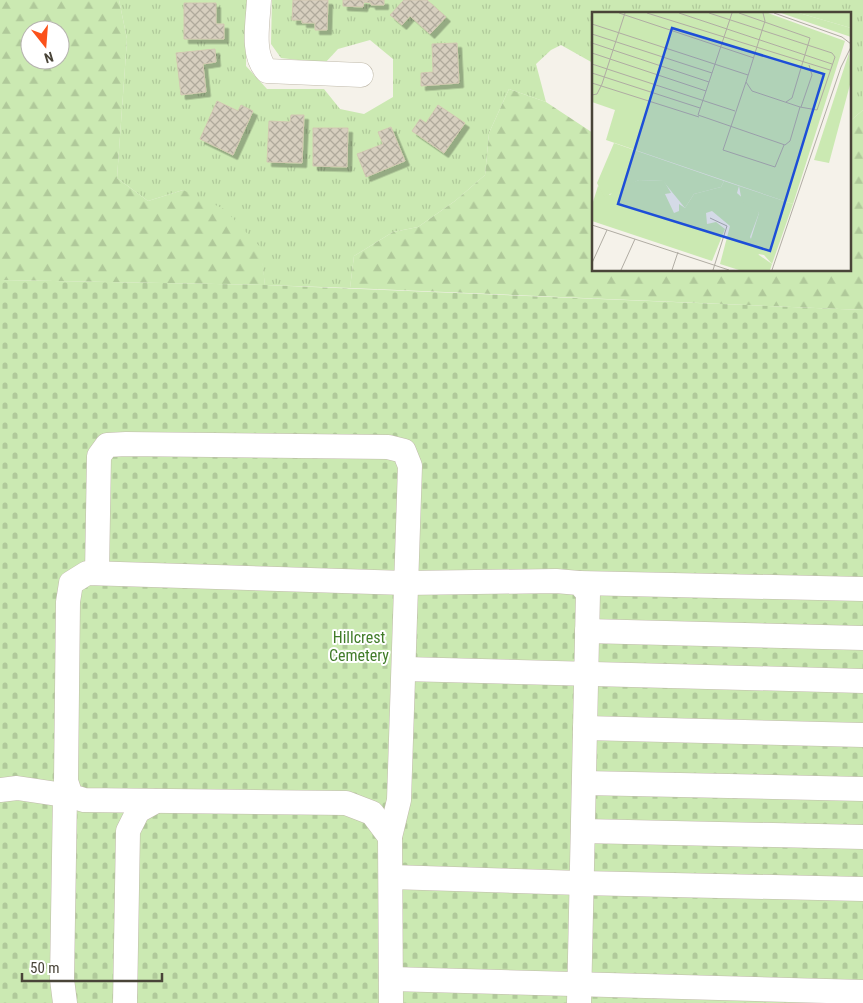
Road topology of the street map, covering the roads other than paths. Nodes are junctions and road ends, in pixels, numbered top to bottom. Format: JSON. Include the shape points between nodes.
{"nodes":[{"id":1,"x":259,"y":0,"type":"edge"},
{"id":2,"x":361,"y":76,"type":"dead end"},
{"id":3,"x":97,"y":573,"type":"junction"},
{"id":4,"x":406,"y":583,"type":"junction"},
{"id":5,"x":578,"y":583,"type":"junction"},
{"id":6,"x":863,"y":589,"type":"edge"},
{"id":7,"x":587,"y":631,"type":"junction"},
{"id":8,"x":863,"y":638,"type":"edge"},
{"id":9,"x":404,"y":669,"type":"junction"},
{"id":10,"x":586,"y":674,"type":"junction"},
{"id":11,"x":863,"y":681,"type":"edge"},
{"id":12,"x":585,"y":728,"type":"junction"},
{"id":13,"x":863,"y":735,"type":"edge"},
{"id":14,"x":584,"y":783,"type":"junction"},
{"id":15,"x":863,"y":789,"type":"edge"},
{"id":16,"x":0,"y":790,"type":"edge"},
{"id":17,"x":68,"y":796,"type":"junction"},
{"id":18,"x":156,"y":801,"type":"junction"},
{"id":19,"x":583,"y":830,"type":"junction"},
{"id":20,"x":863,"y":837,"type":"edge"},
{"id":21,"x":390,"y":838,"type":"junction"},
{"id":22,"x":391,"y":877,"type":"junction"},
{"id":23,"x":581,"y":883,"type":"junction"},
{"id":24,"x":863,"y":889,"type":"edge"},
{"id":25,"x":391,"y":979,"type":"junction"},
{"id":26,"x":863,"y":992,"type":"edge"},
{"id":27,"x":579,"y":993,"type":"edge"},
{"id":28,"x":65,"y":1003,"type":"edge"},
{"id":29,"x":125,"y":1003,"type":"edge"},
{"id":30,"x":391,"y":1003,"type":"edge"}],
"edges":[{"from":1,"to":2,"type":"street","via":[[257,48],[261,64],[267,71]]},
{"from":3,"to":4,"type":"street"},
{"from":3,"to":4,"type":"street","via":[[99,456],[107,445],[388,447],[404,451],[410,466]]},
{"from":3,"to":17,"type":"street","via":[[87,572],[71,583],[68,602]]},
{"from":4,"to":5,"type":"street"},
{"from":4,"to":9,"type":"street"},
{"from":5,"to":6,"type":"street"},
{"from":5,"to":7,"type":"street","via":[[588,593]]},
{"from":7,"to":8,"type":"street"},
{"from":7,"to":10,"type":"street"},
{"from":9,"to":10,"type":"street"},
{"from":9,"to":21,"type":"street","via":[[400,800]]},
{"from":10,"to":11,"type":"street"},
{"from":10,"to":12,"type":"street"},
{"from":12,"to":13,"type":"street"},
{"from":12,"to":14,"type":"street"},
{"from":14,"to":15,"type":"street"},
{"from":14,"to":19,"type":"street"},
{"from":16,"to":17,"type":"street","via":[[17,788]]},
{"from":17,"to":18,"type":"street","via":[[84,800]]},
{"from":17,"to":28,"type":"street","via":[[62,979]]},
{"from":18,"to":21,"type":"street","via":[[346,803],[372,813]]},
{"from":18,"to":29,"type":"street","via":[[138,811],[128,831]]},
{"from":19,"to":20,"type":"street"},
{"from":19,"to":23,"type":"street"},
{"from":21,"to":22,"type":"street"},
{"from":22,"to":23,"type":"street"},
{"from":22,"to":25,"type":"street"},
{"from":23,"to":24,"type":"street"},
{"from":23,"to":27,"type":"street"},
{"from":25,"to":27,"type":"street"},
{"from":25,"to":30,"type":"street"},
{"from":26,"to":27,"type":"street"}]}
